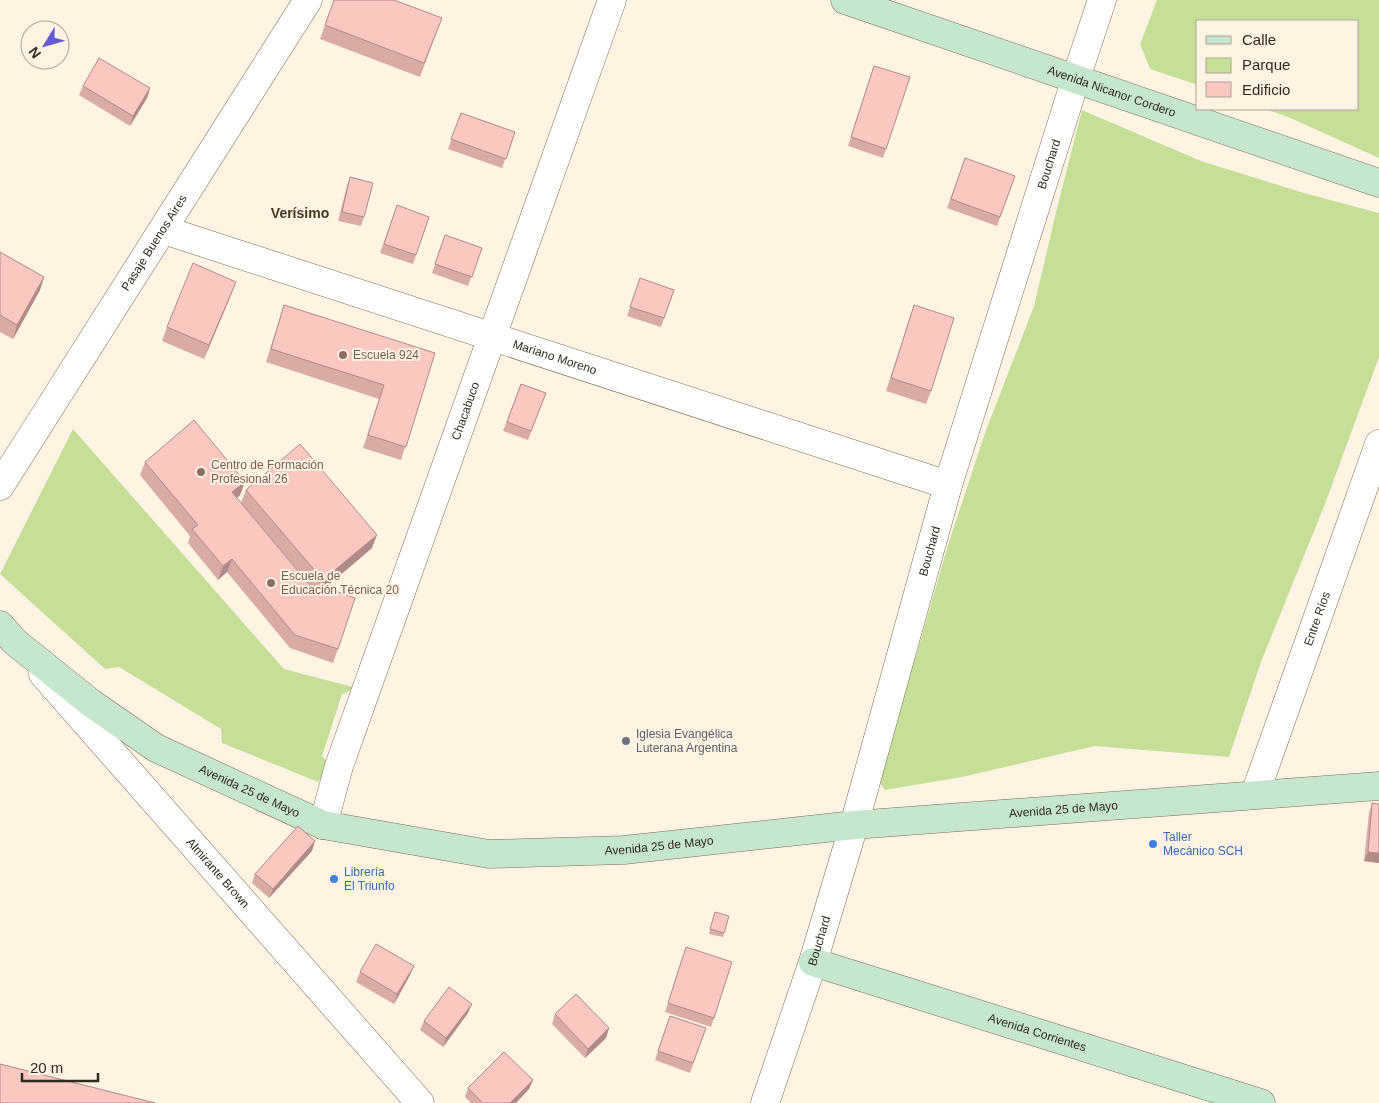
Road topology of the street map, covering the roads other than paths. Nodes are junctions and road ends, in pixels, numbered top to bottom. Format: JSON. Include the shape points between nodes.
{"nodes":[{"id":1,"x":308,"y":0,"type":"edge"},
{"id":2,"x":612,"y":0,"type":"edge"},
{"id":3,"x":845,"y":0,"type":"edge"},
{"id":4,"x":1102,"y":0,"type":"edge"},
{"id":5,"x":1076,"y":78,"type":"junction"},
{"id":6,"x":1379,"y":183,"type":"edge"},
{"id":7,"x":164,"y":230,"type":"junction"},
{"id":8,"x":492,"y":337,"type":"junction"},
{"id":9,"x":1379,"y":444,"type":"edge"},
{"id":10,"x":948,"y":485,"type":"junction"},
{"id":11,"x":0,"y":486,"type":"edge"},
{"id":12,"x":8,"y":634,"type":"edge"},
{"id":13,"x":1379,"y":786,"type":"edge"},
{"id":14,"x":1255,"y":794,"type":"junction"},
{"id":15,"x":323,"y":825,"type":"junction"},
{"id":16,"x":854,"y":825,"type":"junction"},
{"id":17,"x":813,"y":962,"type":"junction"},
{"id":18,"x":420,"y":1103,"type":"edge"},
{"id":19,"x":765,"y":1103,"type":"edge"},
{"id":20,"x":1261,"y":1103,"type":"edge"}],
"edges":[{"from":1,"to":7,"type":"street","name":"Pasaje Buenos Aires"},
{"from":2,"to":8,"type":"street","name":"Chacabuco"},
{"from":3,"to":5,"type":"main road","name":"Avenida Nicanor Cordero"},
{"from":4,"to":5,"type":"street","name":"Bouchard"},
{"from":5,"to":6,"type":"main road","name":"Avenida Nicanor Cordero"},
{"from":5,"to":10,"type":"street","name":"Bouchard"},
{"from":7,"to":8,"type":"street","name":"Mariano Moreno"},
{"from":7,"to":11,"type":"street","name":"Pasaje Buenos Aires"},
{"from":8,"to":10,"type":"street","name":"Mariano Moreno"},
{"from":8,"to":15,"type":"street","name":"Chacabuco","via":[[339,766]]},
{"from":9,"to":14,"type":"street","name":"Entre Ríos"},
{"from":10,"to":16,"type":"street","name":"Bouchard"},
{"from":12,"to":15,"type":"main road","name":"Avenida 25 de Mayo","via":[[91,703],[156,748]]},
{"from":12,"to":18,"type":"street","name":"Almirante Brown"},
{"from":13,"to":14,"type":"main road","name":"Avenida 25 de Mayo"},
{"from":14,"to":16,"type":"main road","name":"Avenida 25 de Mayo"},
{"from":15,"to":16,"type":"main road","name":"Avenida 25 de Mayo","via":[[489,854],[624,850]]},
{"from":16,"to":17,"type":"street","name":"Bouchard"},
{"from":17,"to":19,"type":"street","name":"Bouchard"},
{"from":17,"to":20,"type":"main road","name":"Avenida Corrientes"}]}
